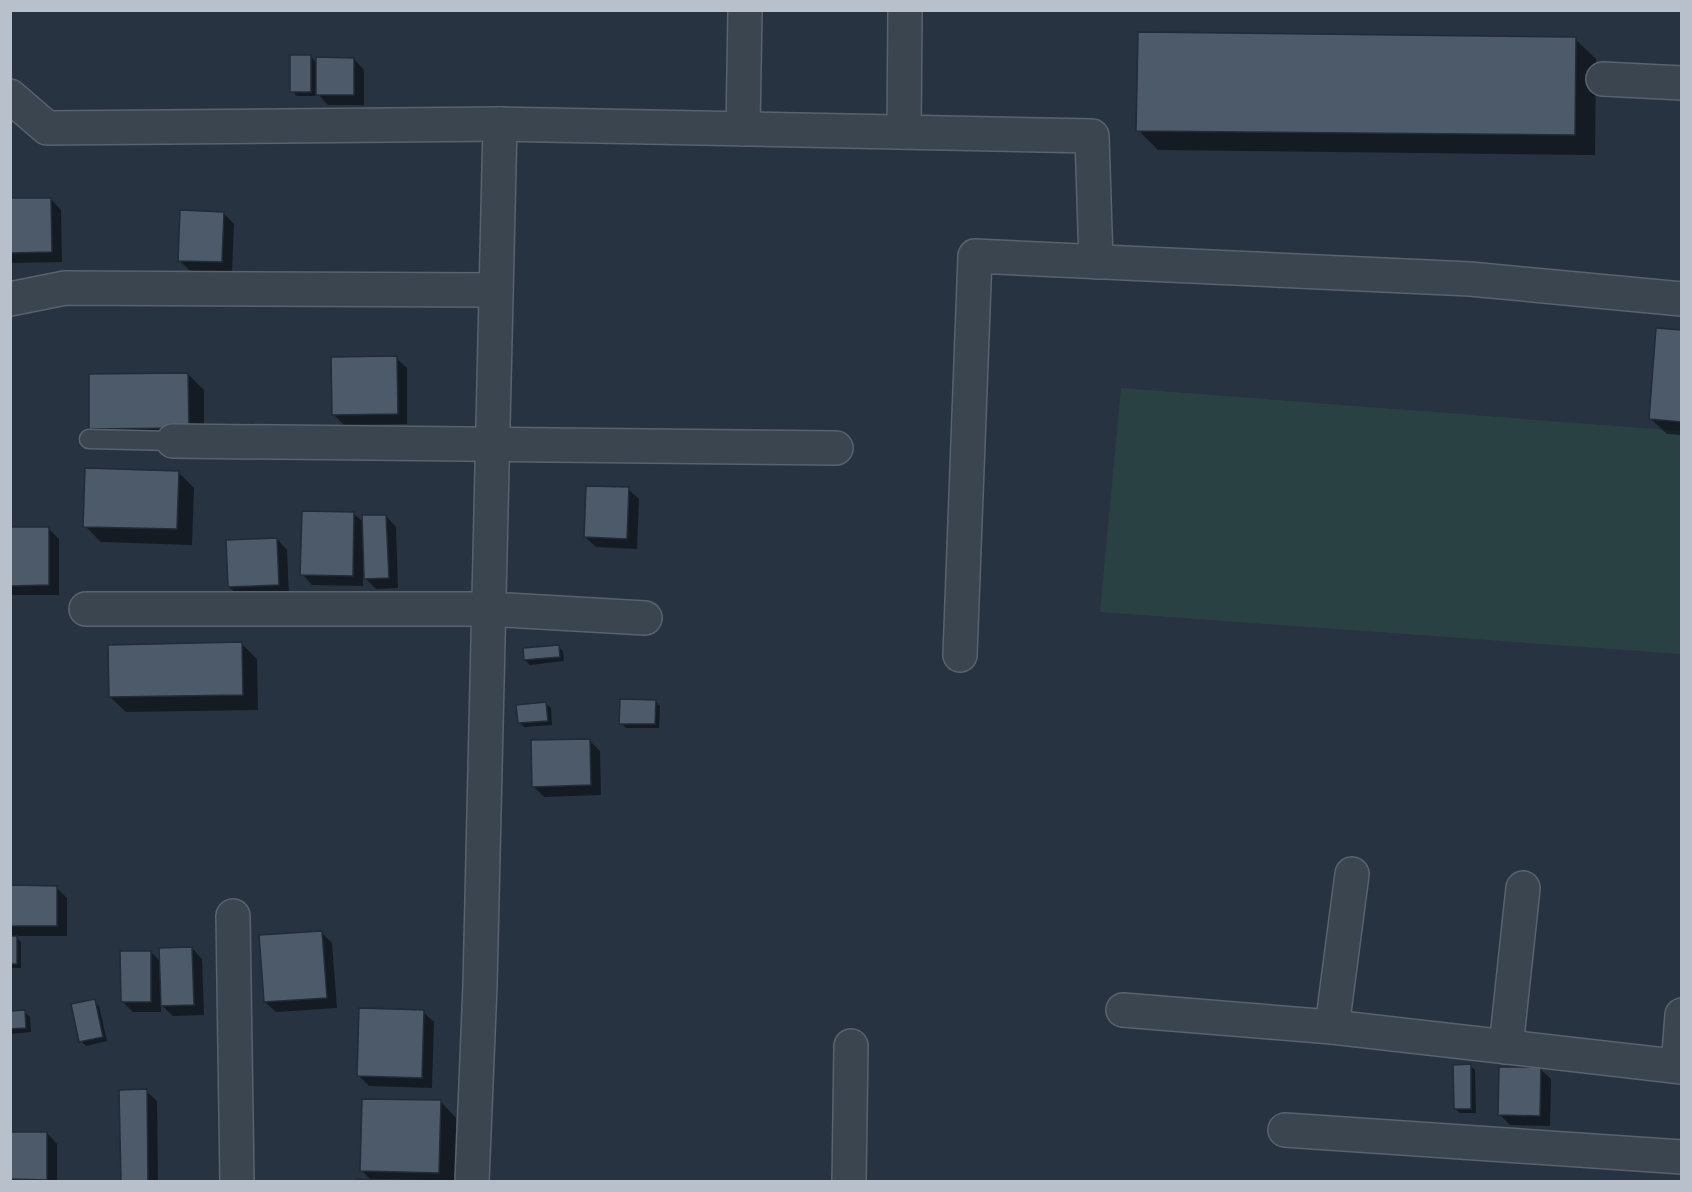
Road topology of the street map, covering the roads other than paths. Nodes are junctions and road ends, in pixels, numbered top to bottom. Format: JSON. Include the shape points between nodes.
{"nodes":[{"id":1,"x":746,"y":10,"type":"edge"},
{"id":2,"x":905,"y":10,"type":"edge"},
{"id":3,"x":1603,"y":79,"type":"dead end"},
{"id":4,"x":1682,"y":83,"type":"edge"},
{"id":5,"x":10,"y":96,"type":"edge"},
{"id":6,"x":500,"y":124,"type":"junction"},
{"id":7,"x":743,"y":129,"type":"junction"},
{"id":8,"x":904,"y":132,"type":"junction"},
{"id":9,"x":1096,"y":262,"type":"junction"},
{"id":10,"x":496,"y":290,"type":"junction"},
{"id":11,"x":10,"y":299,"type":"edge"},
{"id":12,"x":1682,"y":299,"type":"edge"},
{"id":13,"x":89,"y":439,"type":"dead end"},
{"id":14,"x":172,"y":441,"type":"joint"},
{"id":15,"x":492,"y":445,"type":"junction"},
{"id":16,"x":836,"y":448,"type":"dead end"},
{"id":17,"x":86,"y":609,"type":"dead end"},
{"id":18,"x":488,"y":609,"type":"junction"},
{"id":19,"x":645,"y":618,"type":"dead end"},
{"id":20,"x":960,"y":655,"type":"dead end"},
{"id":21,"x":1352,"y":874,"type":"dead end"},
{"id":22,"x":1523,"y":888,"type":"dead end"},
{"id":23,"x":233,"y":916,"type":"dead end"},
{"id":24,"x":1123,"y":1010,"type":"dead end"},
{"id":25,"x":1682,"y":1015,"type":"edge"},
{"id":26,"x":1332,"y":1028,"type":"junction"},
{"id":27,"x":851,"y":1046,"type":"dead end"},
{"id":28,"x":1506,"y":1047,"type":"junction"},
{"id":29,"x":1680,"y":1066,"type":"edge"},
{"id":30,"x":1285,"y":1130,"type":"dead end"},
{"id":31,"x":1682,"y":1157,"type":"edge"},
{"id":32,"x":237,"y":1182,"type":"edge"},
{"id":33,"x":472,"y":1182,"type":"edge"},
{"id":34,"x":849,"y":1182,"type":"edge"}],
"edges":[{"from":1,"to":7,"type":"street"},
{"from":2,"to":8,"type":"street"},
{"from":3,"to":4,"type":"street"},
{"from":5,"to":6,"type":"street","via":[[47,128]]},
{"from":6,"to":7,"type":"street"},
{"from":6,"to":10,"type":"street"},
{"from":7,"to":8,"type":"street"},
{"from":8,"to":9,"type":"street","via":[[1092,136]]},
{"from":9,"to":12,"type":"street","via":[[1470,279]]},
{"from":9,"to":20,"type":"street","via":[[975,256]]},
{"from":10,"to":11,"type":"street","via":[[65,288]]},
{"from":10,"to":15,"type":"street"},
{"from":13,"to":14,"type":"lane"},
{"from":14,"to":15,"type":"street"},
{"from":15,"to":16,"type":"street"},
{"from":15,"to":18,"type":"street"},
{"from":17,"to":18,"type":"street"},
{"from":18,"to":19,"type":"street"},
{"from":18,"to":33,"type":"street"},
{"from":21,"to":26,"type":"street"},
{"from":22,"to":28,"type":"street"},
{"from":23,"to":32,"type":"street"},
{"from":24,"to":26,"type":"street"},
{"from":25,"to":29,"type":"street"},
{"from":26,"to":28,"type":"street"},
{"from":27,"to":34,"type":"street"},
{"from":28,"to":29,"type":"street"},
{"from":30,"to":31,"type":"street"}]}
